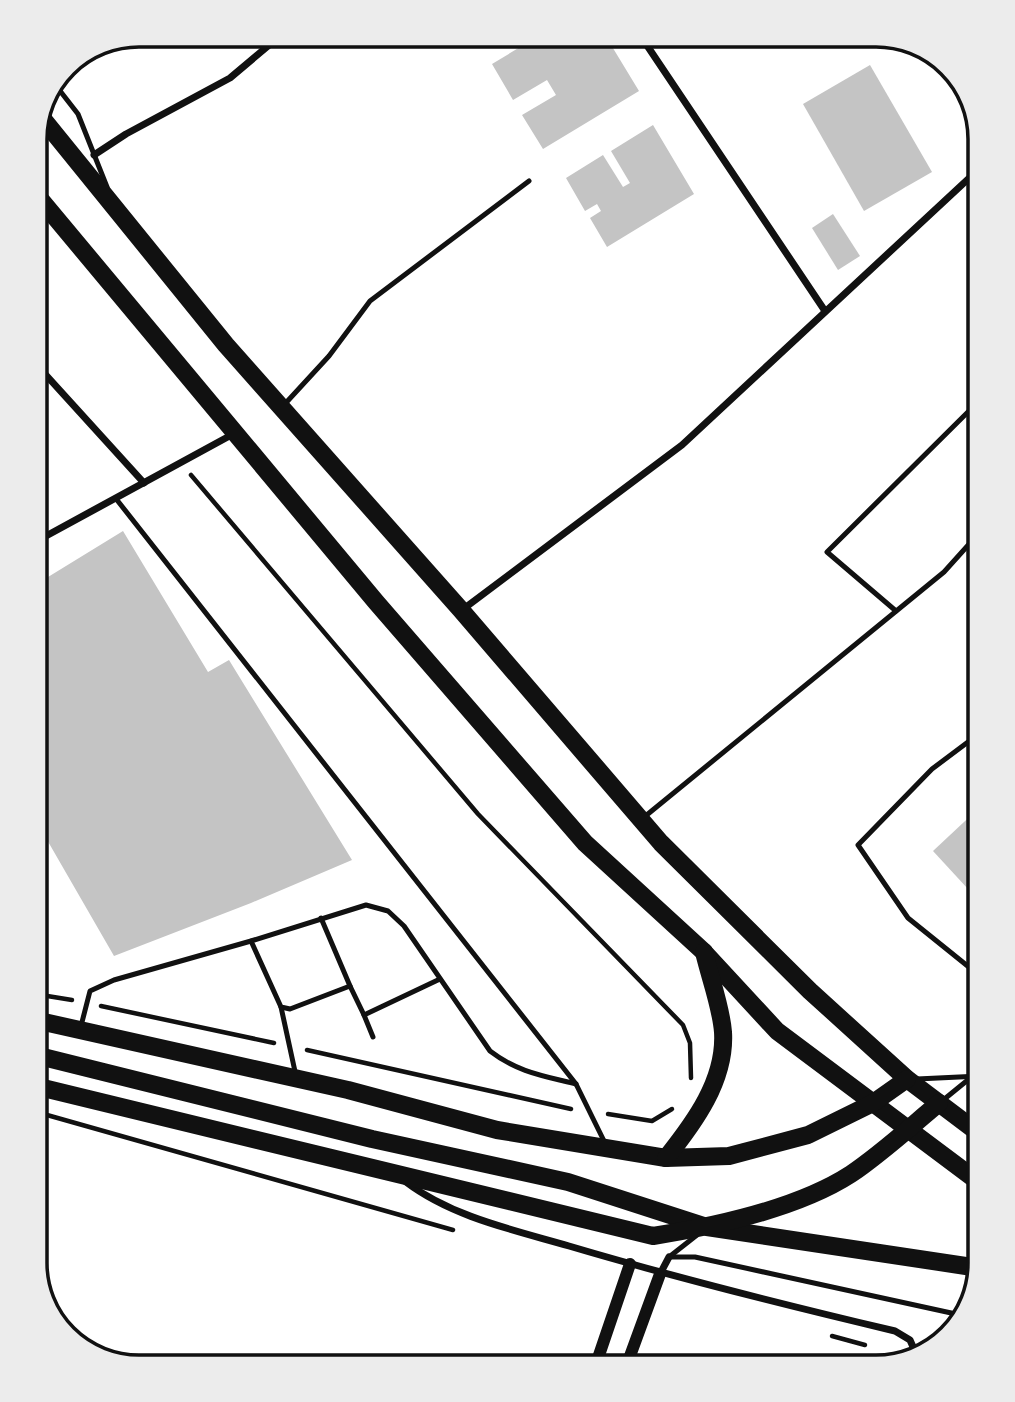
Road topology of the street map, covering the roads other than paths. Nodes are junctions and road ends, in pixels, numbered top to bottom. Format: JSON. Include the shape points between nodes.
{"nodes":[{"id":1,"x":267,"y":47,"type":"edge"},
{"id":2,"x":648,"y":47,"type":"edge"},
{"id":3,"x":61,"y":93,"type":"edge"},
{"id":4,"x":48,"y":126,"type":"edge"},
{"id":5,"x":94,"y":155,"type":"junction"},
{"id":6,"x":968,"y":178,"type":"edge"},
{"id":7,"x":529,"y":181,"type":"dead end"},
{"id":8,"x":47,"y":207,"type":"edge"},
{"id":9,"x":114,"y":207,"type":"junction"},
{"id":10,"x":825,"y":310,"type":"junction"},
{"id":11,"x":47,"y":376,"type":"edge"},
{"id":12,"x":281,"y":408,"type":"junction"},
{"id":13,"x":968,"y":412,"type":"edge"},
{"id":14,"x":235,"y":433,"type":"junction"},
{"id":15,"x":144,"y":483,"type":"junction"},
{"id":16,"x":117,"y":500,"type":"junction"},
{"id":17,"x":47,"y":536,"type":"edge"},
{"id":18,"x":968,"y":545,"type":"edge"},
{"id":19,"x":461,"y":610,"type":"junction"},
{"id":20,"x":896,"y":611,"type":"junction"},
{"id":21,"x":968,"y":742,"type":"edge"},
{"id":22,"x":641,"y":820,"type":"junction"},
{"id":23,"x":321,"y":918,"type":"junction"},
{"id":24,"x":251,"y":942,"type":"junction"},
{"id":25,"x":704,"y":952,"type":"junction"},
{"id":26,"x":968,"y":966,"type":"edge"},
{"id":27,"x":440,"y":979,"type":"junction"},
{"id":28,"x":350,"y":986,"type":"junction"},
{"id":29,"x":281,"y":1007,"type":"junction"},
{"id":30,"x":363,"y":1015,"type":"junction"},
{"id":31,"x":47,"y":1020,"type":"edge"},
{"id":32,"x":80,"y":1030,"type":"junction"},
{"id":33,"x":373,"y":1037,"type":"dead end"},
{"id":34,"x":47,"y":1058,"type":"edge"},
{"id":35,"x":296,"y":1078,"type":"junction"},
{"id":36,"x":907,"y":1079,"type":"junction"},
{"id":37,"x":968,"y":1079,"type":"edge"},
{"id":38,"x":968,"y":1081,"type":"edge"},
{"id":39,"x":576,"y":1084,"type":"junction"},
{"id":40,"x":47,"y":1089,"type":"edge"},
{"id":41,"x":873,"y":1102,"type":"junction"},
{"id":42,"x":939,"y":1103,"type":"junction"},
{"id":43,"x":968,"y":1125,"type":"edge"},
{"id":44,"x":908,"y":1128,"type":"junction"},
{"id":45,"x":608,"y":1148,"type":"junction"},
{"id":46,"x":666,"y":1158,"type":"junction"},
{"id":47,"x":968,"y":1174,"type":"edge"},
{"id":48,"x":398,"y":1176,"type":"junction"},
{"id":49,"x":707,"y":1227,"type":"junction"},
{"id":50,"x":669,"y":1257,"type":"junction"},
{"id":51,"x":631,"y":1264,"type":"junction"},
{"id":52,"x":968,"y":1266,"type":"edge"},
{"id":53,"x":660,"y":1274,"type":"junction"},
{"id":54,"x":952,"y":1313,"type":"edge"},
{"id":55,"x":913,"y":1347,"type":"edge"},
{"id":56,"x":599,"y":1355,"type":"edge"},
{"id":57,"x":630,"y":1355,"type":"edge"}],
"edges":[{"from":1,"to":5,"type":"street","via":[[230,78]]},
{"from":2,"to":10,"type":"street"},
{"from":3,"to":5,"type":"lane","via":[[78,114]]},
{"from":4,"to":9,"type":"main road"},
{"from":5,"to":9,"type":"lane"},
{"from":6,"to":10,"type":"street"},
{"from":7,"to":12,"type":"lane","via":[[370,301],[329,356]]},
{"from":8,"to":14,"type":"main road"},
{"from":9,"to":12,"type":"main road"},
{"from":10,"to":19,"type":"street","via":[[682,445]]},
{"from":11,"to":15,"type":"street"},
{"from":12,"to":19,"type":"main road"},
{"from":13,"to":20,"type":"lane","via":[[827,552]]},
{"from":14,"to":15,"type":"street"},
{"from":14,"to":25,"type":"main road","via":[[585,843]]},
{"from":15,"to":16,"type":"street"},
{"from":16,"to":17,"type":"street"},
{"from":16,"to":39,"type":"lane"},
{"from":18,"to":20,"type":"lane","via":[[944,572]]},
{"from":19,"to":22,"type":"main road"},
{"from":20,"to":22,"type":"lane"},
{"from":21,"to":26,"type":"lane","via":[[932,769],[858,845],[908,918]]},
{"from":22,"to":36,"type":"main road","via":[[810,991]]},
{"from":23,"to":24,"type":"lane"},
{"from":23,"to":27,"type":"lane","via":[[366,905],[388,911],[404,926]]},
{"from":23,"to":28,"type":"lane"},
{"from":24,"to":29,"type":"lane"},
{"from":24,"to":32,"type":"lane","via":[[114,980],[90,991]]},
{"from":25,"to":41,"type":"main road","via":[[778,1031]]},
{"from":25,"to":46,"type":"main road","via":[[723,1032],[720,1067],[705,1102]]},
{"from":27,"to":30,"type":"lane"},
{"from":27,"to":39,"type":"lane","via":[[490,1051],[527,1073]]},
{"from":28,"to":29,"type":"lane","via":[[305,1005]]},
{"from":28,"to":30,"type":"lane"},
{"from":29,"to":35,"type":"lane"},
{"from":30,"to":33,"type":"lane"},
{"from":31,"to":32,"type":"main road"},
{"from":32,"to":35,"type":"main road"},
{"from":34,"to":49,"type":"main road","via":[[372,1139],[568,1182]]},
{"from":35,"to":45,"type":"main road","via":[[497,1130]]},
{"from":36,"to":37,"type":"lane"},
{"from":36,"to":41,"type":"main road"},
{"from":36,"to":42,"type":"main road"},
{"from":38,"to":42,"type":"lane"},
{"from":39,"to":45,"type":"lane"},
{"from":40,"to":48,"type":"main road"},
{"from":41,"to":44,"type":"main road"},
{"from":41,"to":46,"type":"main road","via":[[784,1143],[729,1156]]},
{"from":42,"to":43,"type":"main road"},
{"from":42,"to":44,"type":"main road"},
{"from":44,"to":47,"type":"main road"},
{"from":44,"to":49,"type":"main road","via":[[851,1174],[816,1193]]},
{"from":45,"to":46,"type":"main road"},
{"from":48,"to":49,"type":"main road","via":[[653,1236]]},
{"from":48,"to":51,"type":"street","via":[[429,1199]]},
{"from":49,"to":50,"type":"lane"},
{"from":49,"to":52,"type":"main road"},
{"from":50,"to":53,"type":"street"},
{"from":50,"to":54,"type":"lane","via":[[695,1257]]},
{"from":51,"to":53,"type":"street"},
{"from":51,"to":56,"type":"street"},
{"from":53,"to":55,"type":"street","via":[[895,1331]]},
{"from":53,"to":57,"type":"street"}]}
